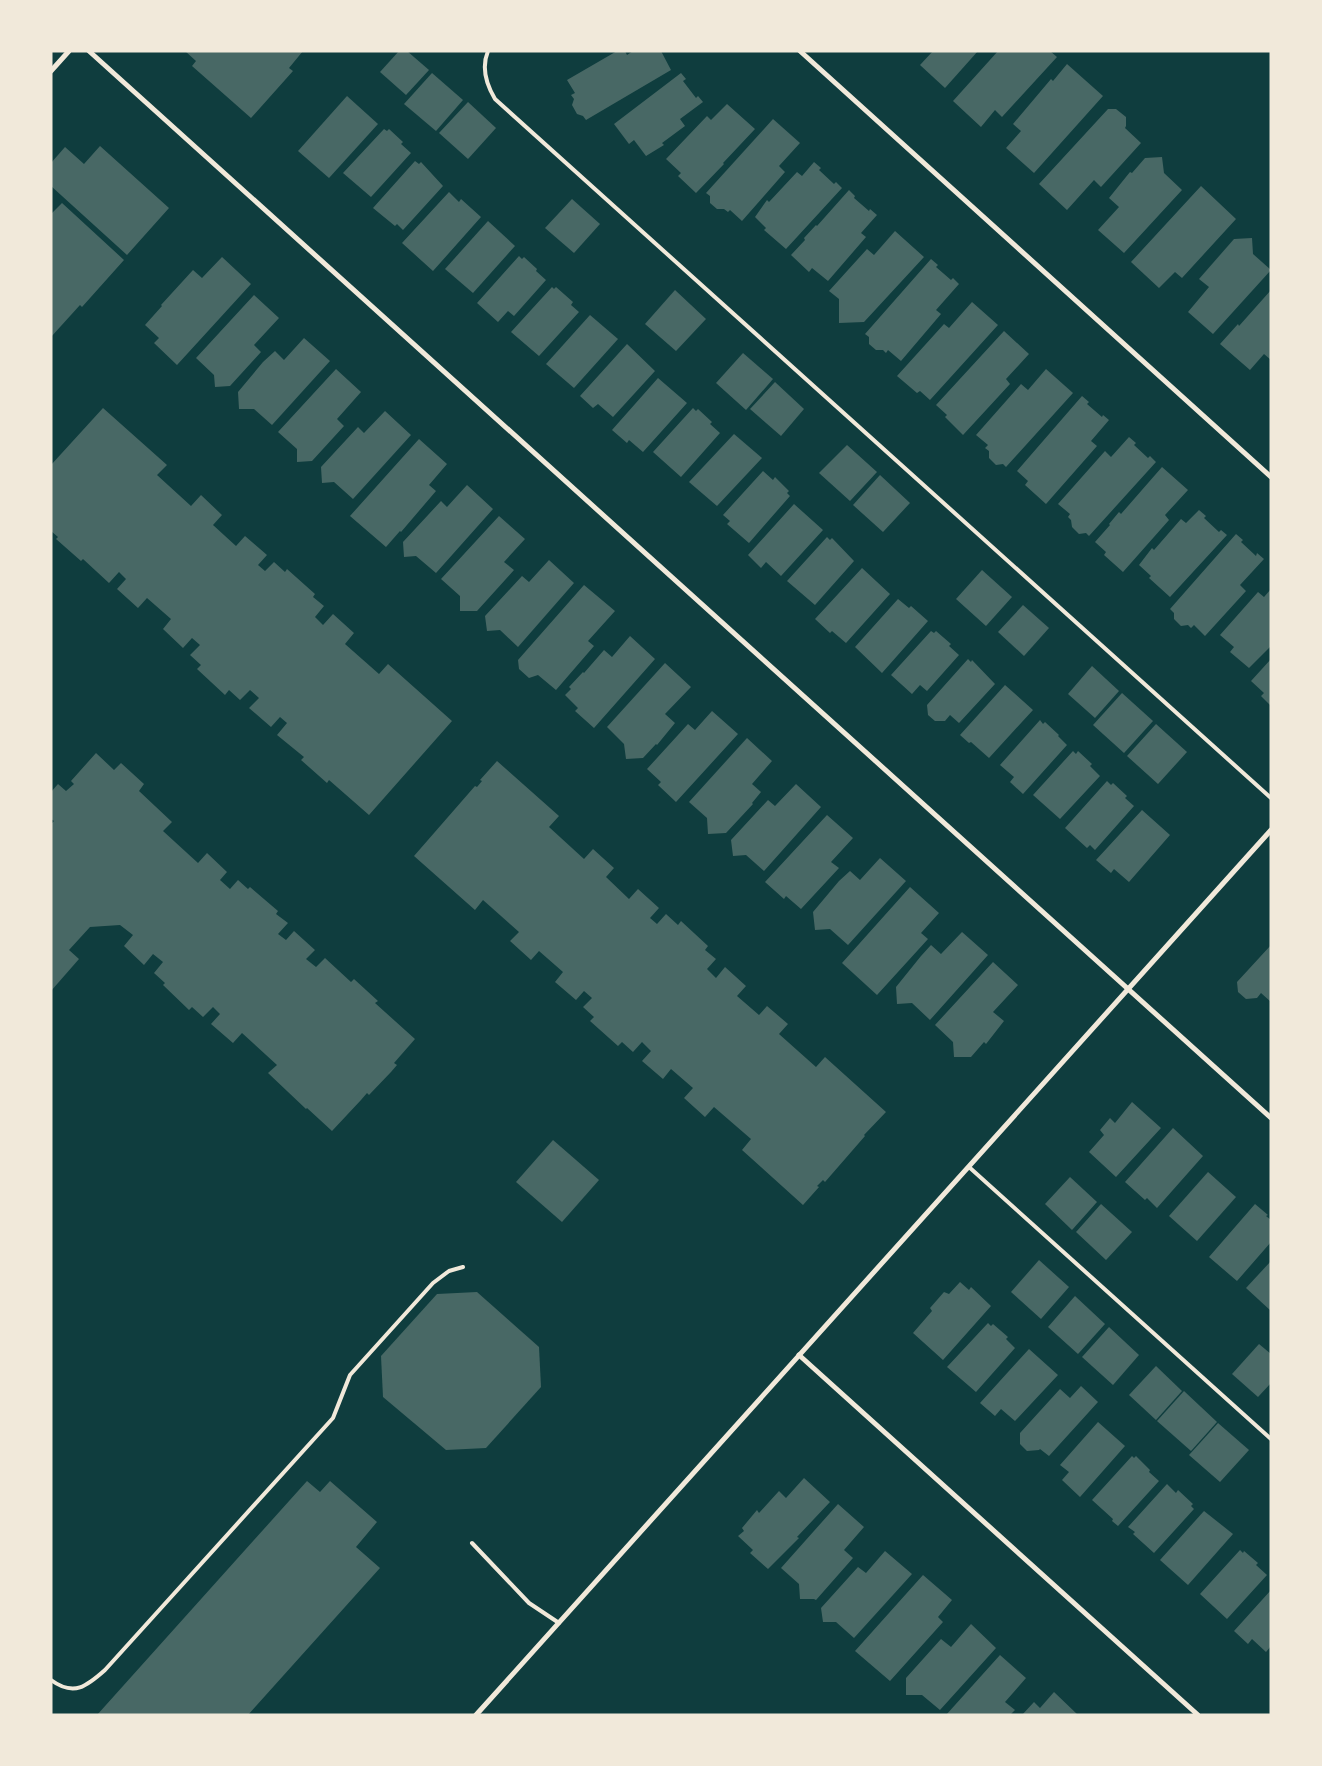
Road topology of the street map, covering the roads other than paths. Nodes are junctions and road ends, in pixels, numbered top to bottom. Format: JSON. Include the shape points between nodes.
{"nodes":[{"id":1,"x":69,"y":51,"type":"edge"},
{"id":2,"x":89,"y":51,"type":"edge"},
{"id":3,"x":488,"y":51,"type":"edge"},
{"id":4,"x":800,"y":51,"type":"edge"},
{"id":5,"x":51,"y":71,"type":"edge"},
{"id":6,"x":1271,"y":477,"type":"edge"},
{"id":7,"x":1271,"y":798,"type":"edge"},
{"id":8,"x":1271,"y":830,"type":"edge"},
{"id":9,"x":1128,"y":990,"type":"junction"},
{"id":10,"x":1271,"y":1118,"type":"edge"},
{"id":11,"x":969,"y":1167,"type":"junction"},
{"id":12,"x":463,"y":1267,"type":"dead end"},
{"id":13,"x":799,"y":1355,"type":"junction"},
{"id":14,"x":1271,"y":1439,"type":"edge"},
{"id":15,"x":472,"y":1543,"type":"dead end"},
{"id":16,"x":559,"y":1623,"type":"junction"},
{"id":17,"x":51,"y":1680,"type":"edge"},
{"id":18,"x":476,"y":1715,"type":"edge"},
{"id":19,"x":1198,"y":1715,"type":"edge"}],
"edges":[{"from":1,"to":5,"type":"street"},
{"from":2,"to":9,"type":"street"},
{"from":3,"to":7,"type":"lane","via":[[484,60],[485,74],[496,99]]},
{"from":4,"to":6,"type":"street"},
{"from":8,"to":9,"type":"street"},
{"from":9,"to":10,"type":"street"},
{"from":9,"to":11,"type":"street"},
{"from":11,"to":13,"type":"street"},
{"from":11,"to":14,"type":"lane"},
{"from":12,"to":17,"type":"lane","via":[[433,1282],[350,1375],[333,1418],[105,1670],[80,1689],[66,1688]]},
{"from":13,"to":16,"type":"street"},
{"from":13,"to":19,"type":"street"},
{"from":15,"to":16,"type":"lane","via":[[528,1603]]},
{"from":16,"to":18,"type":"street"}]}
